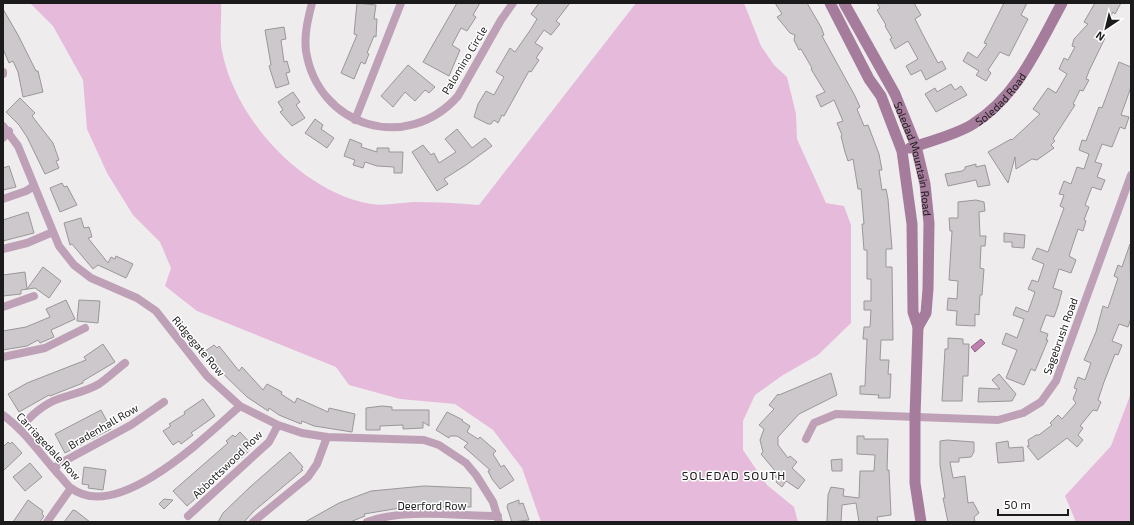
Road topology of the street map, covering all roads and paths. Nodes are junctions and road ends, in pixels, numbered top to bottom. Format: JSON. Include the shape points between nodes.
{"nodes":[{"id":1,"x":312,"y":3,"type":"edge"},
{"id":2,"x":401,"y":3,"type":"edge"},
{"id":3,"x":514,"y":3,"type":"edge"},
{"id":4,"x":830,"y":3,"type":"edge"},
{"id":5,"x":844,"y":3,"type":"edge"},
{"id":6,"x":1062,"y":3,"type":"edge"},
{"id":7,"x":355,"y":120,"type":"junction"},
{"id":8,"x":6,"y":129,"type":"edge"},
{"id":9,"x":3,"y":138,"type":"edge"},
{"id":10,"x":916,"y":146,"type":"junction"},
{"id":11,"x":902,"y":151,"type":"junction"},
{"id":12,"x":1131,"y":175,"type":"edge"},
{"id":13,"x":34,"y":186,"type":"junction"},
{"id":14,"x":3,"y":199,"type":"edge"},
{"id":15,"x":53,"y":232,"type":"junction"},
{"id":16,"x":3,"y":249,"type":"edge"},
{"id":17,"x":34,"y":296,"type":"dead end"},
{"id":18,"x":3,"y":307,"type":"edge"},
{"id":19,"x":918,"y":327,"type":"junction"},
{"id":20,"x":85,"y":328,"type":"dead end"},
{"id":21,"x":3,"y":357,"type":"edge"},
{"id":22,"x":125,"y":363,"type":"dead end"},
{"id":23,"x":164,"y":402,"type":"dead end"},
{"id":24,"x":240,"y":406,"type":"junction"},
{"id":25,"x":3,"y":415,"type":"edge"},
{"id":26,"x":915,"y":416,"type":"junction"},
{"id":27,"x":278,"y":425,"type":"junction"},
{"id":28,"x":20,"y":430,"type":"junction"},
{"id":29,"x":327,"y":438,"type":"junction"},
{"id":30,"x":806,"y":439,"type":"dead end"},
{"id":31,"x":54,"y":469,"type":"junction"},
{"id":32,"x":71,"y":488,"type":"junction"},
{"id":33,"x":188,"y":516,"type":"dead end"},
{"id":34,"x":498,"y":519,"type":"edge"},
{"id":35,"x":46,"y":522,"type":"edge"},
{"id":36,"x":253,"y":522,"type":"edge"},
{"id":37,"x":366,"y":522,"type":"edge"},
{"id":38,"x":921,"y":522,"type":"edge"}],
"edges":[{"from":1,"to":7,"type":"street","via":[[305,29],[312,72],[330,100]]},
{"from":2,"to":7,"type":"street"},
{"from":3,"to":7,"type":"street","name":"Palomino Circle","via":[[501,20],[458,96],[443,110],[416,124],[396,128],[375,126]]},
{"from":4,"to":11,"type":"main road","name":"Soledad Mountain Road","via":[[869,79],[881,96]]},
{"from":5,"to":10,"type":"main road","name":"Soledad Mountain Road","via":[[895,94]]},
{"from":6,"to":10,"type":"main road","name":"Soledad Road","via":[[1024,72],[990,112],[972,125]]},
{"from":8,"to":9,"type":"street"},
{"from":8,"to":13,"type":"street","name":"Ridgegate Row","via":[[18,146]]},
{"from":10,"to":11,"type":"main road","name":"Soledad Road"},
{"from":10,"to":19,"type":"main road","name":"Soledad Mountain Road","via":[[926,184],[929,223],[926,313]]},
{"from":11,"to":19,"type":"main road","name":"Soledad Mountain Road","via":[[912,224],[914,312]]},
{"from":12,"to":26,"type":"street","name":"Sagebrush Road","via":[[1056,381],[1041,402],[1024,413],[998,420]]},
{"from":13,"to":14,"type":"street"},
{"from":13,"to":15,"type":"street","name":"Ridgegate Row"},
{"from":15,"to":16,"type":"street"},
{"from":15,"to":24,"type":"street","name":"Ridgegate Row","via":[[59,246],[74,265],[91,278],[137,298],[156,311],[207,376]]},
{"from":17,"to":18,"type":"street"},
{"from":19,"to":26,"type":"main road","name":"Soledad Mountain Road"},
{"from":20,"to":21,"type":"street","via":[[45,348]]},
{"from":22,"to":28,"type":"street","via":[[88,390],[58,399],[43,407],[24,423]]},
{"from":23,"to":31,"type":"street","name":"Bradenhall Row","via":[[131,425]]},
{"from":24,"to":27,"type":"street","name":"Ridgegate Row"},
{"from":24,"to":32,"type":"street","name":"Carriagedale Row","via":[[190,450],[138,486],[110,496],[85,496]]},
{"from":25,"to":28,"type":"street","name":"Carriagedale Row"},
{"from":26,"to":30,"type":"street","name":"Sagebrush Road","via":[[836,414],[814,423]]},
{"from":26,"to":38,"type":"main road","name":"Soledad Mountain Road","via":[[915,483]]},
{"from":27,"to":29,"type":"street","name":"Ridgegate Row"},
{"from":27,"to":33,"type":"street","name":"Abbottswood Row","via":[[269,442]]},
{"from":28,"to":31,"type":"street","name":"Carriagedale Row"},
{"from":29,"to":34,"type":"street","name":"Ridgegate Row","via":[[424,440],[439,446],[466,463],[476,475],[493,502]]},
{"from":29,"to":36,"type":"street","via":[[317,464],[308,477]]},
{"from":31,"to":32,"type":"street","name":"Carriagedale Row"},
{"from":32,"to":35,"type":"street"},
{"from":34,"to":37,"type":"street","name":"Deerford Row","via":[[399,514]]}]}
